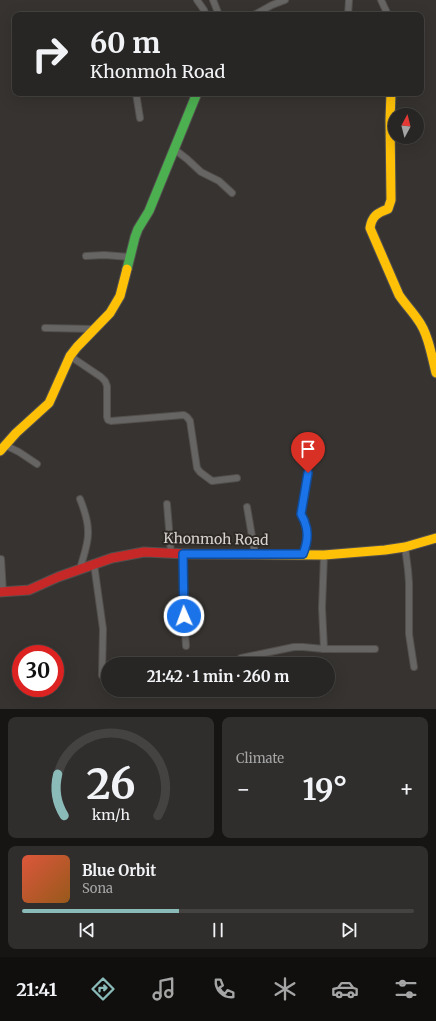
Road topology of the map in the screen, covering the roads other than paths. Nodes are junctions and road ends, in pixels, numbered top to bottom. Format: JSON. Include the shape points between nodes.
{"nodes":[{"id":1,"x":197,"y":0,"type":"edge"},
{"id":2,"x":213,"y":0,"type":"edge"},
{"id":3,"x":285,"y":0,"type":"edge"},
{"id":4,"x":349,"y":0,"type":"edge"},
{"id":5,"x":381,"y":0,"type":"edge"},
{"id":6,"x":205,"y":12,"type":"edge"},
{"id":7,"x":218,"y":12,"type":"edge"},
{"id":8,"x":259,"y":12,"type":"edge"},
{"id":9,"x":348,"y":12,"type":"edge"},
{"id":10,"x":387,"y":12,"type":"edge"},
{"id":11,"x":136,"y":96,"type":"edge"},
{"id":12,"x":196,"y":96,"type":"edge"},
{"id":13,"x":391,"y":96,"type":"edge"},
{"id":14,"x":140,"y":118,"type":"dead end"},
{"id":15,"x":174,"y":149,"type":"junction"},
{"id":16,"x":232,"y":193,"type":"dead end"},
{"id":17,"x":86,"y":256,"type":"dead end"},
{"id":18,"x":130,"y":257,"type":"junction"},
{"id":19,"x":45,"y":328,"type":"dead end"},
{"id":20,"x":95,"y":329,"type":"junction"},
{"id":21,"x":70,"y":356,"type":"junction"},
{"id":22,"x":436,"y":373,"type":"edge"},
{"id":23,"x":3,"y":448,"type":"edge"},
{"id":24,"x":37,"y":464,"type":"dead end"},
{"id":25,"x":308,"y":473,"type":"dead end"},
{"id":26,"x":237,"y":478,"type":"dead end"},
{"id":27,"x":80,"y":499,"type":"dead end"},
{"id":28,"x":167,"y":504,"type":"dead end"},
{"id":29,"x":247,"y":507,"type":"dead end"},
{"id":30,"x":436,"y":538,"type":"edge"},
{"id":31,"x":405,"y":547,"type":"junction"},
{"id":32,"x":171,"y":553,"type":"junction"},
{"id":33,"x":183,"y":554,"type":"junction"},
{"id":34,"x":255,"y":554,"type":"junction"},
{"id":35,"x":303,"y":554,"type":"junction"},
{"id":36,"x":324,"y":555,"type":"junction"},
{"id":37,"x":1,"y":559,"type":"edge"},
{"id":38,"x":94,"y":564,"type":"junction"},
{"id":39,"x":80,"y":569,"type":"junction"},
{"id":40,"x":2,"y":592,"type":"edge"},
{"id":41,"x":186,"y":646,"type":"dead end"},
{"id":42,"x":324,"y":649,"type":"junction"},
{"id":43,"x":375,"y":649,"type":"dead end"},
{"id":44,"x":102,"y":657,"type":"edge"},
{"id":45,"x":246,"y":657,"type":"edge"},
{"id":46,"x":414,"y":667,"type":"dead end"}],
"edges":[{"from":1,"to":6,"type":"street"},
{"from":2,"to":7,"type":"street"},
{"from":3,"to":8,"type":"street"},
{"from":4,"to":9,"type":"street"},
{"from":5,"to":10,"type":"street"},
{"from":11,"to":14,"type":"street"},
{"from":12,"to":15,"type":"street"},
{"from":13,"to":22,"type":"street","via":[[391,200],[389,208],[377,214],[370,228],[399,295],[419,321],[427,339]]},
{"from":15,"to":16,"type":"street","via":[[200,172],[219,181]]},
{"from":15,"to":18,"type":"street","via":[[149,211],[138,229]]},
{"from":17,"to":18,"type":"street"},
{"from":18,"to":20,"type":"street","via":[[120,296],[110,313]]},
{"from":19,"to":20,"type":"street"},
{"from":20,"to":21,"type":"street"},
{"from":21,"to":23,"type":"street","via":[[49,403]]},
{"from":21,"to":26,"type":"street","via":[[105,381],[108,420],[184,415],[190,421],[197,468],[200,472],[212,481]]},
{"from":23,"to":24,"type":"street","via":[[19,452]]},
{"from":25,"to":35,"type":"street","via":[[301,514],[307,537]]},
{"from":27,"to":39,"type":"street","via":[[88,532]]},
{"from":28,"to":32,"type":"street"},
{"from":29,"to":34,"type":"street"},
{"from":30,"to":31,"type":"street","name":"Khonmoh Road"},
{"from":31,"to":36,"type":"street","name":"Khonmoh Road"},
{"from":31,"to":46,"type":"street","via":[[409,634]]},
{"from":32,"to":33,"type":"street","name":"Khonmoh Road"},
{"from":32,"to":38,"type":"street","name":"Khonmoh Road","via":[[144,552]]},
{"from":33,"to":34,"type":"street","name":"Khonmoh Road"},
{"from":33,"to":41,"type":"street"},
{"from":34,"to":35,"type":"street","name":"Khonmoh Road"},
{"from":35,"to":36,"type":"street","name":"Khonmoh Road"},
{"from":36,"to":42,"type":"street"},
{"from":37,"to":40,"type":"street"},
{"from":38,"to":39,"type":"street","name":"Khonmoh Road"},
{"from":38,"to":44,"type":"street","via":[[102,624]]},
{"from":39,"to":40,"type":"street","name":"Khonmoh Road","via":[[36,588]]},
{"from":42,"to":43,"type":"street"},
{"from":42,"to":45,"type":"street","via":[[303,646]]}]}
